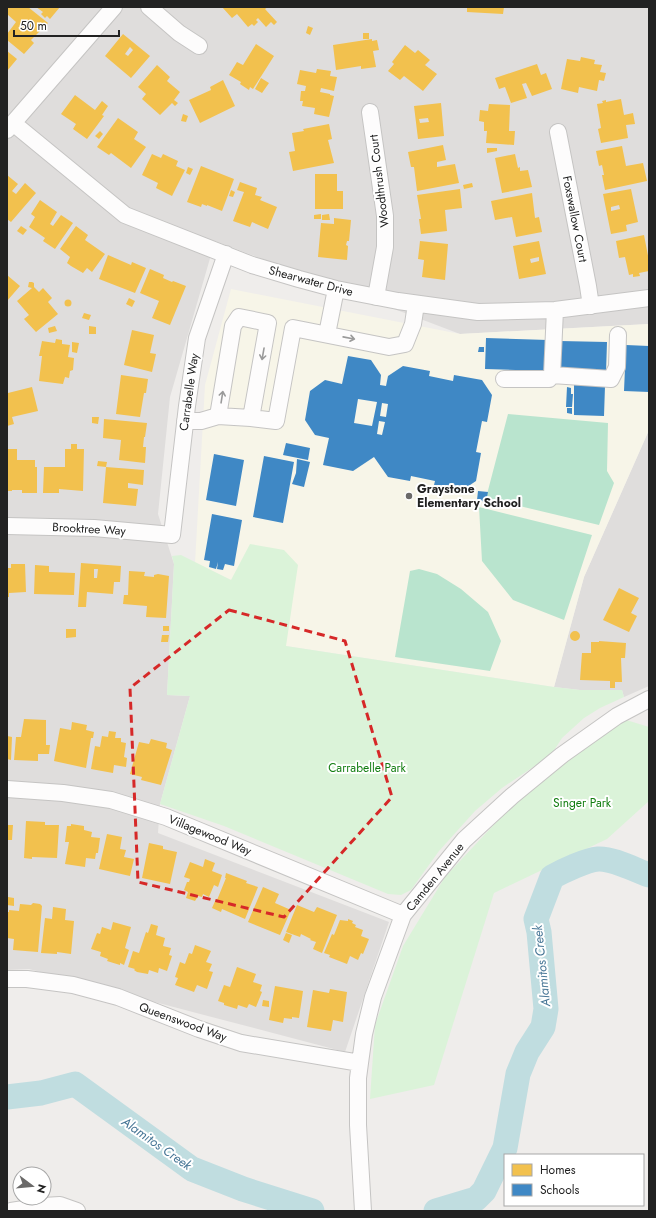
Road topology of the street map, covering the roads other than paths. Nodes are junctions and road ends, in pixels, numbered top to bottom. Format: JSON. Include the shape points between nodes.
{"nodes":[{"id":1,"x":114,"y":7,"type":"edge"},
{"id":2,"x":149,"y":7,"type":"edge"},
{"id":3,"x":199,"y":46,"type":"dead end"},
{"id":4,"x":370,"y":112,"type":"dead end"},
{"id":5,"x":10,"y":127,"type":"edge"},
{"id":6,"x":558,"y":132,"type":"dead end"},
{"id":7,"x":226,"y":254,"type":"junction"},
{"id":8,"x":336,"y":289,"type":"junction"},
{"id":9,"x":376,"y":297,"type":"junction"},
{"id":10,"x":649,"y":298,"type":"edge"},
{"id":11,"x":416,"y":304,"type":"junction"},
{"id":12,"x":591,"y":306,"type":"junction"},
{"id":13,"x":555,"y":310,"type":"junction"},
{"id":14,"x":268,"y":323,"type":"junction"},
{"id":15,"x":293,"y":328,"type":"junction"},
{"id":16,"x":327,"y":334,"type":"junction"},
{"id":17,"x":618,"y":335,"type":"dead end"},
{"id":18,"x":552,"y":375,"type":"junction"},
{"id":19,"x":504,"y":379,"type":"dead end"},
{"id":20,"x":218,"y":416,"type":"junction"},
{"id":21,"x":251,"y":418,"type":"junction"},
{"id":22,"x":185,"y":421,"type":"junction"},
{"id":23,"x":7,"y":526,"type":"edge"},
{"id":24,"x":172,"y":535,"type":"joint"},
{"id":25,"x":649,"y":699,"type":"edge"},
{"id":26,"x":7,"y":789,"type":"edge"},
{"id":27,"x":403,"y":915,"type":"junction"},
{"id":28,"x":7,"y":979,"type":"edge"},
{"id":29,"x":360,"y":1063,"type":"junction"},
{"id":30,"x":11,"y":1211,"type":"edge"},
{"id":31,"x":77,"y":1211,"type":"edge"},
{"id":32,"x":363,"y":1211,"type":"edge"}],
"edges":[{"from":1,"to":5,"type":"street"},
{"from":2,"to":3,"type":"street"},
{"from":4,"to":9,"type":"street","name":"Woodthrush Court","via":[[385,216],[385,247]]},
{"from":5,"to":7,"type":"street","name":"Shearwater Drive","via":[[125,215]]},
{"from":6,"to":12,"type":"street","name":"Foxswallow Court"},
{"from":7,"to":8,"type":"street","name":"Shearwater Drive","via":[[252,265]]},
{"from":7,"to":22,"type":"street","name":"Carrabelle Way","via":[[197,338]]},
{"from":8,"to":9,"type":"street","name":"Shearwater Drive"},
{"from":8,"to":16,"type":"street"},
{"from":9,"to":11,"type":"street","name":"Shearwater Drive"},
{"from":10,"to":12,"type":"street","name":"Shearwater Drive"},
{"from":11,"to":13,"type":"street","name":"Shearwater Drive","via":[[478,312]]},
{"from":16,"to":11,"type":"street","one_way":true,"via":[[389,347],[405,344],[413,324]]},
{"from":12,"to":13,"type":"street","name":"Shearwater Drive"},
{"from":13,"to":18,"type":"street"},
{"from":14,"to":15,"type":"street"},
{"from":20,"to":14,"type":"street","one_way":true,"via":[[233,326],[239,317]]},
{"from":14,"to":21,"type":"street","one_way":true},
{"from":15,"to":16,"type":"street"},
{"from":15,"to":21,"type":"street","via":[[276,421]]},
{"from":17,"to":18,"type":"street","via":[[616,368],[611,379]]},
{"from":18,"to":19,"type":"street","via":[[549,379]]},
{"from":20,"to":21,"type":"street"},
{"from":20,"to":22,"type":"street","via":[[201,421]]},
{"from":22,"to":24,"type":"street","name":"Carrabelle Way"},
{"from":23,"to":24,"type":"street","name":"Brooktree Way","via":[[94,528]]},
{"from":25,"to":27,"type":"street","name":"Camden Avenue","via":[[617,716],[562,755],[512,796],[464,840]]},
{"from":26,"to":27,"type":"street","name":"Villagewood Way","via":[[111,800],[166,817]]},
{"from":27,"to":29,"type":"street","name":"Camden Avenue","via":[[373,997]]},
{"from":28,"to":29,"type":"street","name":"Queenswood Way","via":[[27,978],[73,985],[118,997],[241,1043]]},
{"from":29,"to":32,"type":"street","name":"Camden Avenue","via":[[358,1125]]},
{"from":30,"to":31,"type":"street","via":[[60,1205]]}]}
